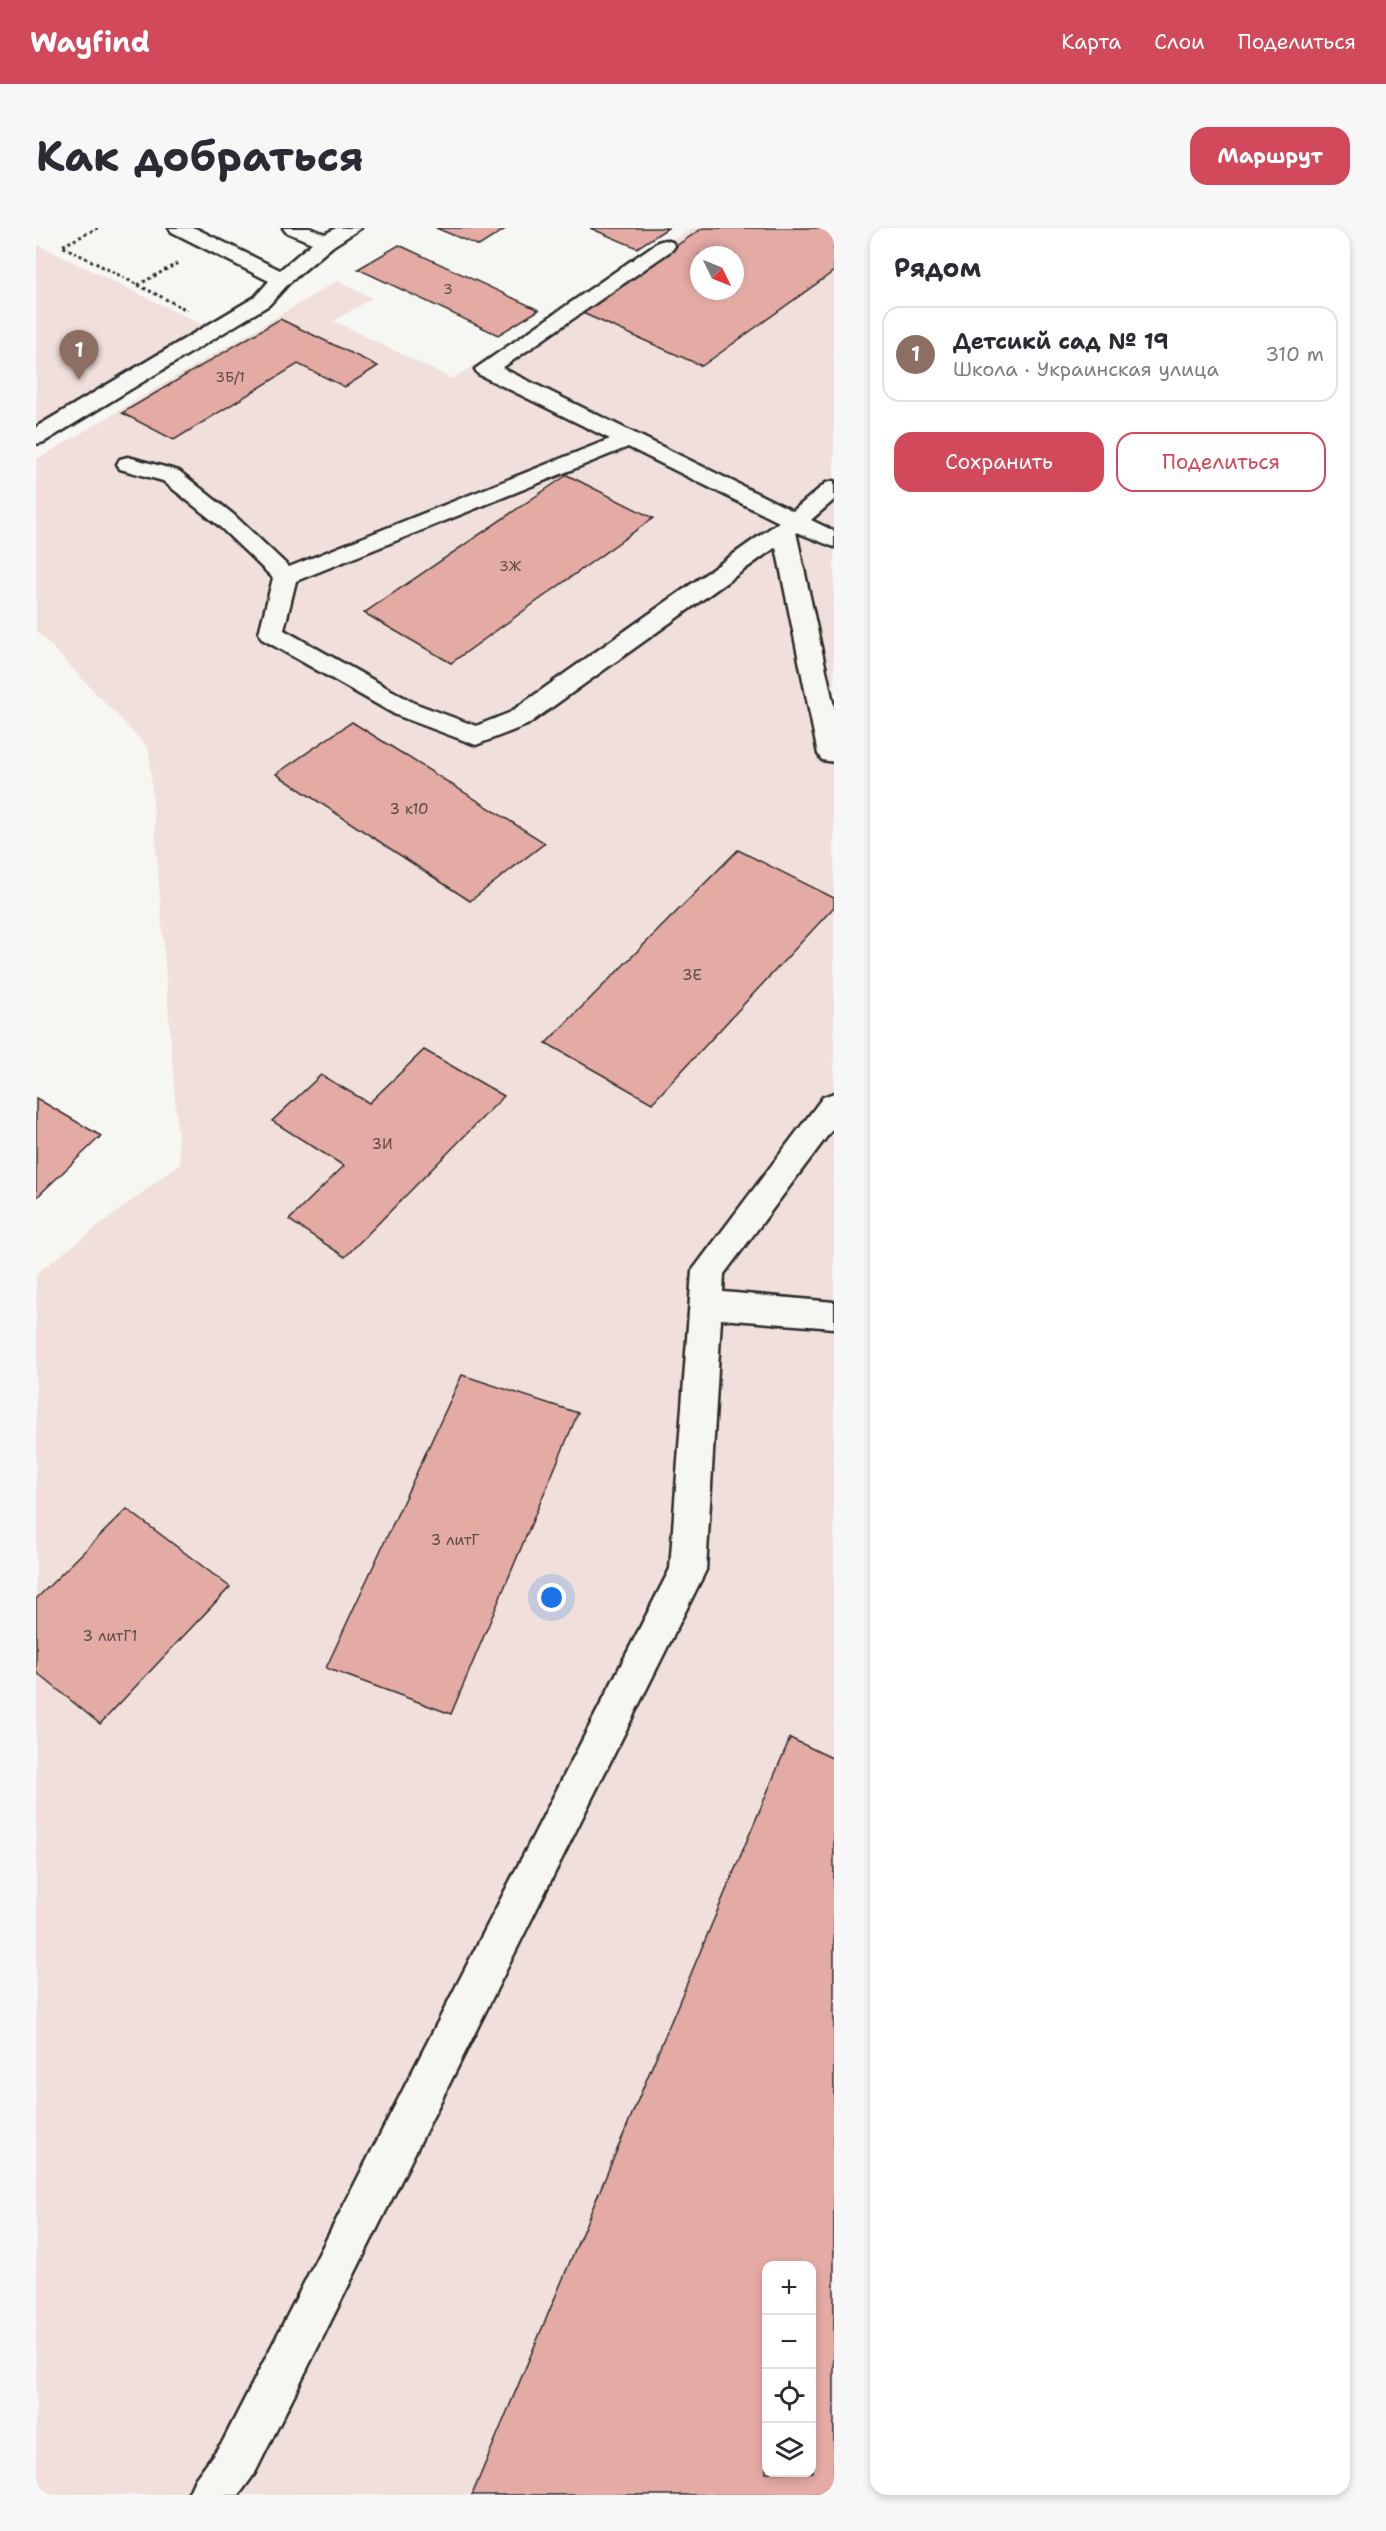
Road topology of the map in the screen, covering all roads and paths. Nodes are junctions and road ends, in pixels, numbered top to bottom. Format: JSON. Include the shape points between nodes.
{"nodes":[{"id":1,"x":82,"y":228,"type":"edge"},
{"id":2,"x":98,"y":228,"type":"edge"},
{"id":3,"x":179,"y":228,"type":"edge"},
{"id":4,"x":293,"y":228,"type":"edge"},
{"id":5,"x":351,"y":228,"type":"edge"},
{"id":6,"x":90,"y":232,"type":"junction"},
{"id":7,"x":326,"y":242,"type":"junction"},
{"id":8,"x":665,"y":246,"type":"dead end"},
{"id":9,"x":185,"y":259,"type":"dead end"},
{"id":10,"x":282,"y":279,"type":"junction"},
{"id":11,"x":138,"y":285,"type":"junction"},
{"id":12,"x":187,"y":310,"type":"dead end"},
{"id":13,"x":36,"y":437,"type":"edge"},
{"id":14,"x":630,"y":439,"type":"junction"},
{"id":15,"x":128,"y":464,"type":"dead end"},
{"id":16,"x":834,"y":488,"type":"edge"},
{"id":17,"x":790,"y":526,"type":"junction"},
{"id":18,"x":834,"y":540,"type":"edge"},
{"id":19,"x":285,"y":577,"type":"junction"},
{"id":20,"x":831,"y":754,"type":"dead end"},
{"id":21,"x":834,"y":1105,"type":"edge"},
{"id":22,"x":706,"y":1304,"type":"junction"},
{"id":23,"x":834,"y":1315,"type":"edge"},
{"id":24,"x":211,"y":2495,"type":"edge"}],
"edges":[{"from":1,"to":6,"type":"path"},
{"from":2,"to":6,"type":"path"},
{"from":3,"to":10,"type":"street"},
{"from":4,"to":7,"type":"street"},
{"from":5,"to":7,"type":"street"},
{"from":6,"to":11,"type":"path","via":[[63,246]]},
{"from":7,"to":10,"type":"street"},
{"from":8,"to":14,"type":"street","via":[[486,369]]},
{"from":9,"to":11,"type":"path"},
{"from":10,"to":13,"type":"street","via":[[262,302]]},
{"from":11,"to":12,"type":"path"},
{"from":14,"to":17,"type":"street"},
{"from":14,"to":19,"type":"street"},
{"from":15,"to":19,"type":"street","via":[[171,476],[226,520]]},
{"from":16,"to":17,"type":"street"},
{"from":17,"to":18,"type":"street"},
{"from":17,"to":19,"type":"street","via":[[518,719],[476,736],[405,709],[271,633]]},
{"from":17,"to":20,"type":"street"},
{"from":21,"to":22,"type":"street","via":[[708,1271]]},
{"from":22,"to":23,"type":"street"},
{"from":22,"to":24,"type":"street","via":[[688,1570],[239,2457]]}]}
